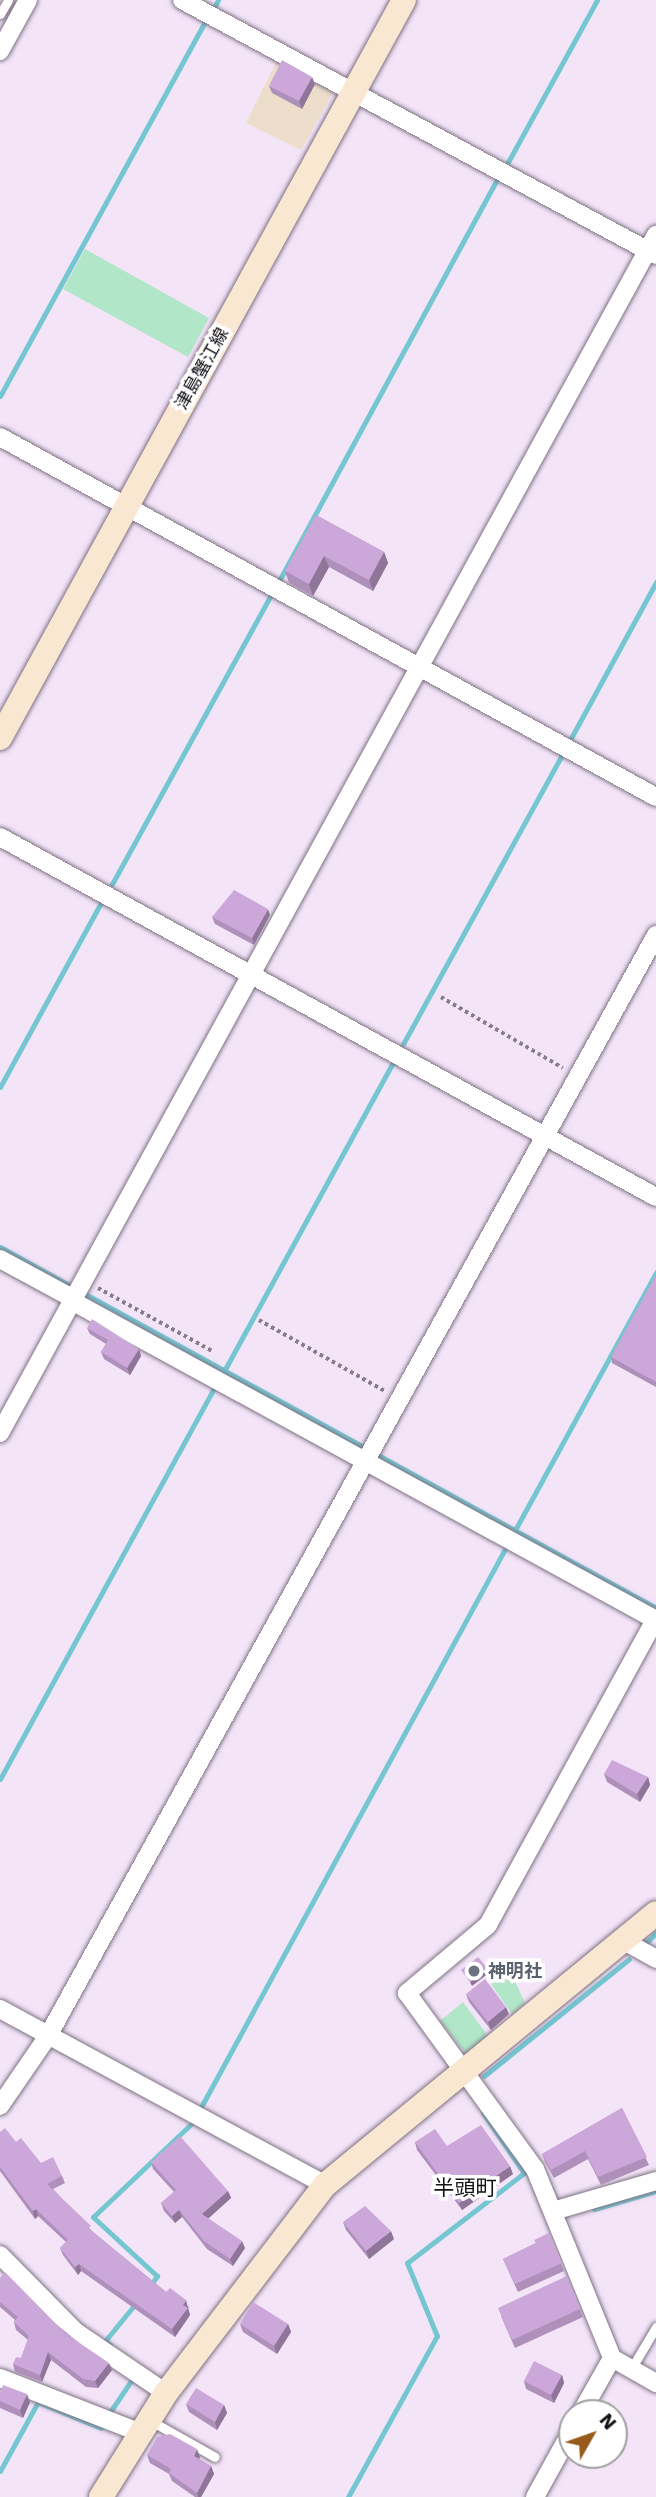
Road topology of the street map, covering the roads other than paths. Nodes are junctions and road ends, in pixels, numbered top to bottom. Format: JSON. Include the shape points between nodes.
{"nodes":[{"id":1,"x":8,"y":0,"type":"edge"},
{"id":2,"x":28,"y":0,"type":"edge"},
{"id":3,"x":182,"y":0,"type":"edge"},
{"id":4,"x":404,"y":0,"type":"edge"},
{"id":5,"x":6,"y":19,"type":"edge"},
{"id":6,"x":0,"y":51,"type":"edge"},
{"id":7,"x":353,"y":93,"type":"junction"},
{"id":8,"x":653,"y":247,"type":"edge"},
{"id":9,"x":0,"y":437,"type":"edge"},
{"id":10,"x":127,"y":507,"type":"junction"},
{"id":11,"x":421,"y":667,"type":"junction"},
{"id":12,"x":0,"y":738,"type":"edge"},
{"id":13,"x":656,"y":797,"type":"edge"},
{"id":14,"x":0,"y":836,"type":"edge"},
{"id":15,"x":656,"y":935,"type":"edge"},
{"id":16,"x":253,"y":973,"type":"junction"},
{"id":17,"x":542,"y":1134,"type":"junction"},
{"id":18,"x":656,"y":1198,"type":"edge"},
{"id":19,"x":0,"y":1259,"type":"edge"},
{"id":20,"x":77,"y":1292,"type":"junction"},
{"id":21,"x":0,"y":1433,"type":"edge"},
{"id":22,"x":367,"y":1452,"type":"junction"},
{"id":23,"x":656,"y":1619,"type":"edge"},
{"id":24,"x":656,"y":1913,"type":"edge"},
{"id":25,"x":624,"y":1941,"type":"junction"},
{"id":26,"x":656,"y":1959,"type":"edge"},
{"id":27,"x":0,"y":2009,"type":"edge"},
{"id":28,"x":48,"y":2035,"type":"junction"},
{"id":29,"x":467,"y":2071,"type":"junction"},
{"id":30,"x":0,"y":2106,"type":"edge"},
{"id":31,"x":656,"y":2181,"type":"edge"},
{"id":32,"x":325,"y":2185,"type":"junction"},
{"id":33,"x":553,"y":2211,"type":"junction"},
{"id":34,"x":0,"y":2255,"type":"edge"},
{"id":35,"x":656,"y":2327,"type":"edge"},
{"id":36,"x":612,"y":2358,"type":"junction"},
{"id":37,"x":631,"y":2369,"type":"junction"},
{"id":38,"x":0,"y":2378,"type":"edge"},
{"id":39,"x":656,"y":2383,"type":"edge"},
{"id":40,"x":166,"y":2393,"type":"junction"},
{"id":41,"x":589,"y":2399,"type":"edge"},
{"id":42,"x":145,"y":2427,"type":"junction"},
{"id":43,"x":558,"y":2455,"type":"edge"},
{"id":44,"x":215,"y":2458,"type":"dead end"},
{"id":45,"x":101,"y":2497,"type":"edge"},
{"id":46,"x":535,"y":2497,"type":"edge"}],
"edges":[{"from":1,"to":5,"type":"lane"},
{"from":2,"to":5,"type":"street"},
{"from":3,"to":7,"type":"street"},
{"from":4,"to":7,"type":"main road","name":"津島蟹江線"},
{"from":5,"to":6,"type":"street"},
{"from":7,"to":8,"type":"street"},
{"from":7,"to":10,"type":"main road","name":"津島蟹江線"},
{"from":8,"to":11,"type":"street"},
{"from":9,"to":10,"type":"street"},
{"from":10,"to":11,"type":"street"},
{"from":10,"to":12,"type":"main road","name":"津島蟹江線"},
{"from":11,"to":13,"type":"street"},
{"from":11,"to":16,"type":"street"},
{"from":14,"to":16,"type":"street"},
{"from":15,"to":17,"type":"street"},
{"from":16,"to":17,"type":"street"},
{"from":16,"to":20,"type":"street"},
{"from":17,"to":18,"type":"street"},
{"from":17,"to":22,"type":"street"},
{"from":19,"to":20,"type":"street"},
{"from":20,"to":21,"type":"street"},
{"from":20,"to":22,"type":"street"},
{"from":22,"to":23,"type":"street"},
{"from":22,"to":28,"type":"street"},
{"from":23,"to":29,"type":"street","via":[[488,1925],[407,1993]]},
{"from":24,"to":25,"type":"main road"},
{"from":25,"to":26,"type":"street"},
{"from":25,"to":29,"type":"main road"},
{"from":27,"to":28,"type":"street"},
{"from":28,"to":30,"type":"street"},
{"from":28,"to":32,"type":"street"},
{"from":29,"to":32,"type":"main road"},
{"from":29,"to":33,"type":"street","via":[[535,2169]]},
{"from":31,"to":33,"type":"street"},
{"from":32,"to":40,"type":"main road"},
{"from":33,"to":36,"type":"street","via":[[573,2275]]},
{"from":34,"to":40,"type":"street","via":[[76,2332]]},
{"from":35,"to":37,"type":"lane"},
{"from":36,"to":37,"type":"street"},
{"from":36,"to":41,"type":"street"},
{"from":37,"to":39,"type":"street"},
{"from":38,"to":42,"type":"street"},
{"from":40,"to":42,"type":"main road"},
{"from":42,"to":44,"type":"lane"},
{"from":42,"to":45,"type":"main road"},
{"from":43,"to":46,"type":"street"}]}
